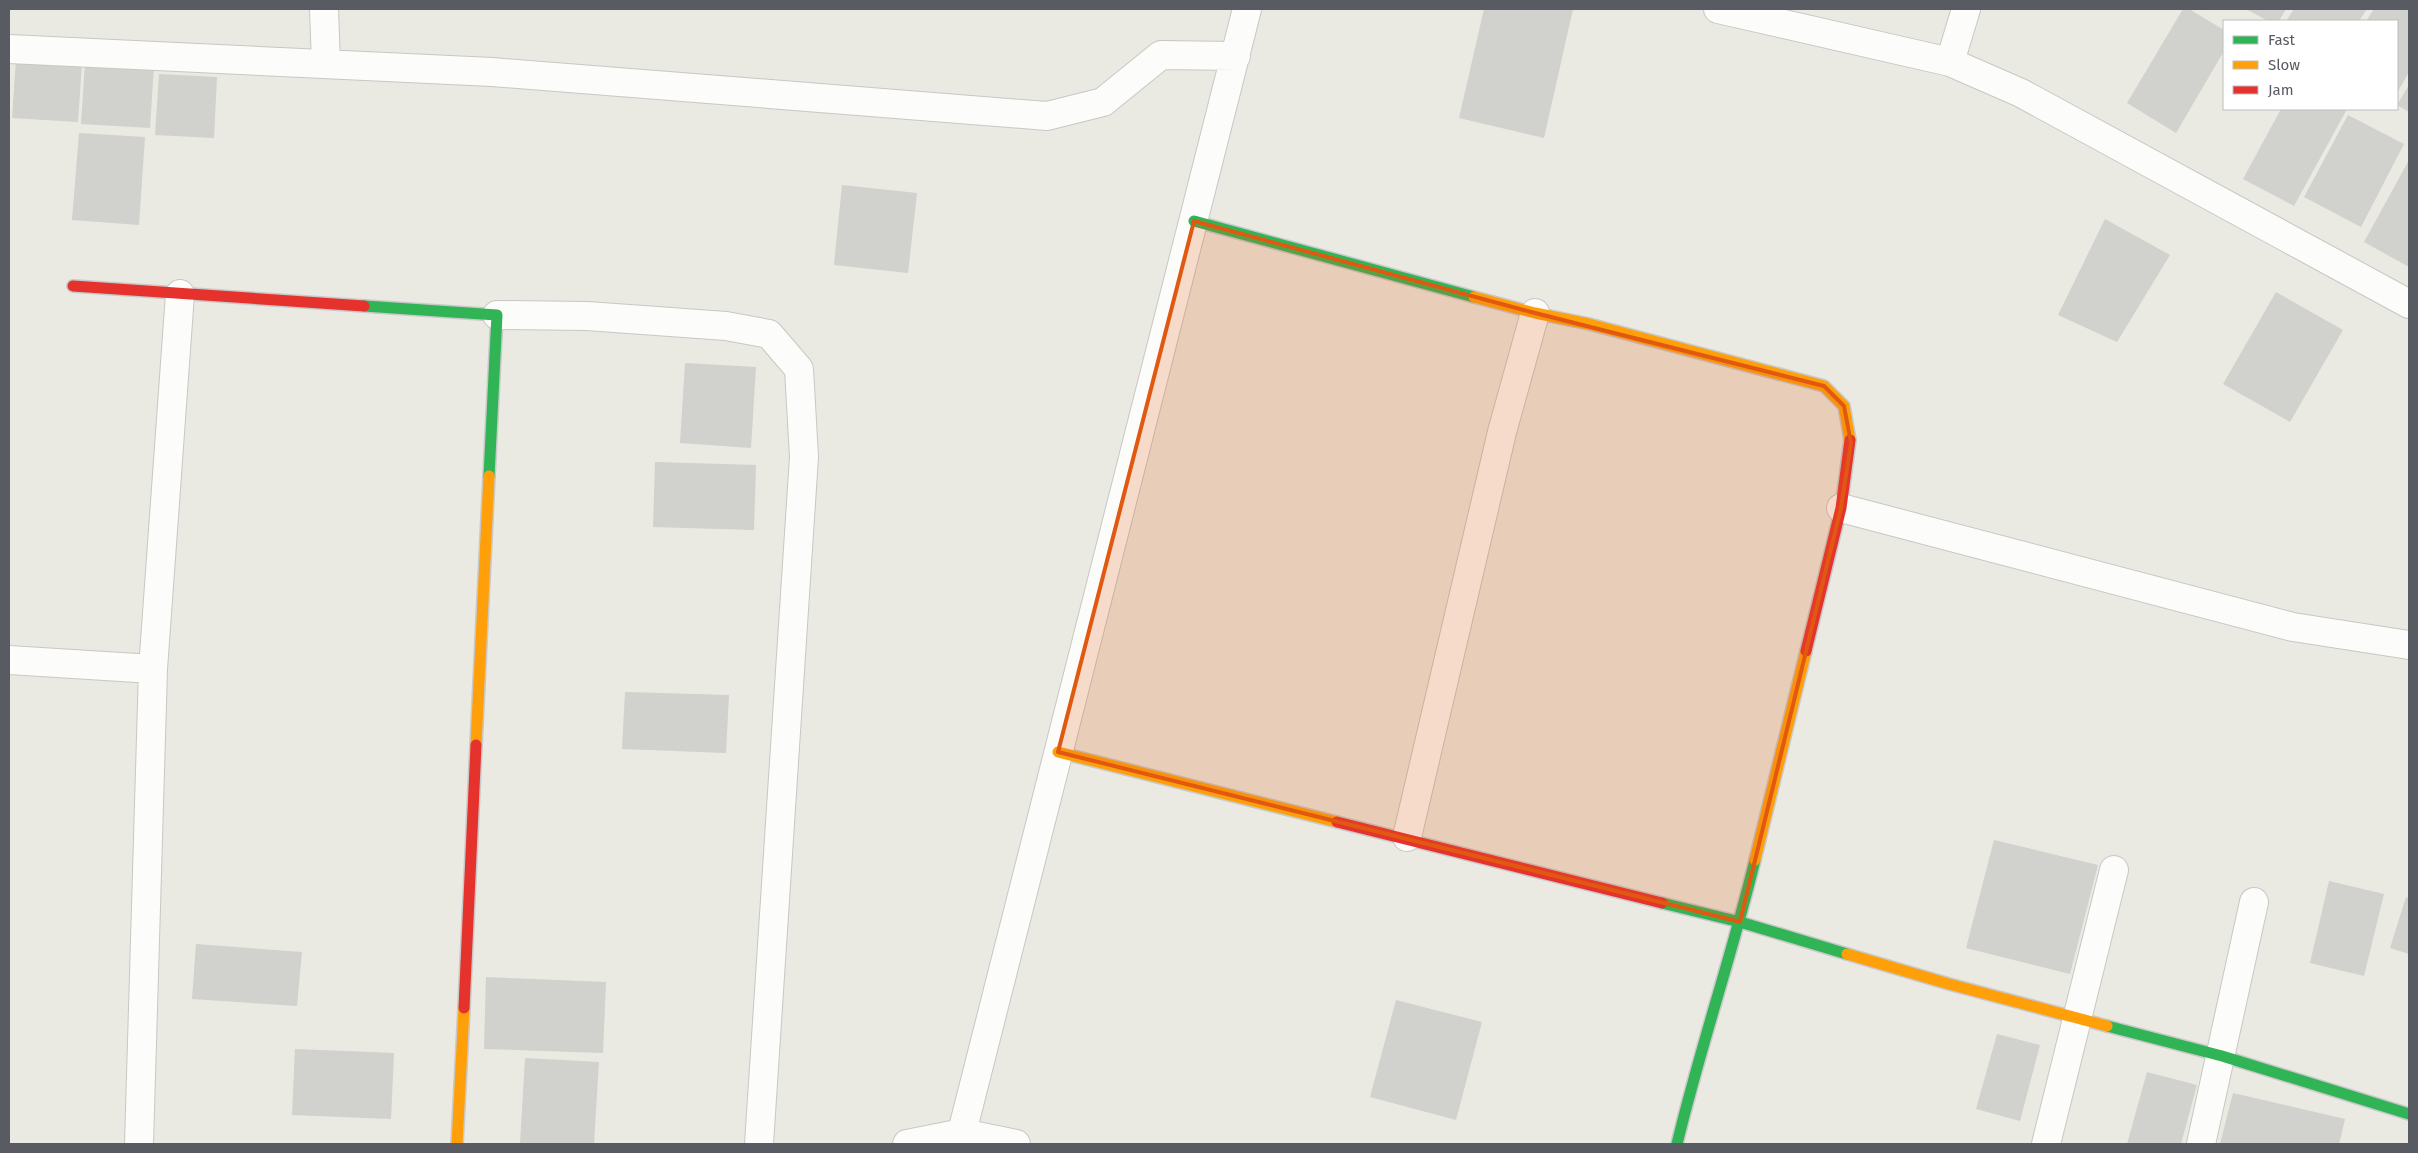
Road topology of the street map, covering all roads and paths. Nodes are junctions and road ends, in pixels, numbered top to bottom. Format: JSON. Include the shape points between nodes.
{"nodes":[{"id":1,"x":324,"y":9,"type":"edge"},
{"id":2,"x":1247,"y":9,"type":"edge"},
{"id":3,"x":1718,"y":9,"type":"edge"},
{"id":4,"x":1966,"y":9,"type":"edge"},
{"id":5,"x":9,"y":49,"type":"edge"},
{"id":6,"x":1236,"y":56,"type":"junction"},
{"id":7,"x":1950,"y":62,"type":"junction"},
{"id":8,"x":326,"y":64,"type":"junction"},
{"id":9,"x":1194,"y":221,"type":"junction"},
{"id":10,"x":74,"y":286,"type":"dead end"},
{"id":11,"x":180,"y":294,"type":"junction"},
{"id":12,"x":2409,"y":304,"type":"edge"},
{"id":13,"x":1535,"y":314,"type":"junction"},
{"id":14,"x":497,"y":316,"type":"junction"},
{"id":15,"x":1841,"y":508,"type":"junction"},
{"id":16,"x":2409,"y":645,"type":"edge"},
{"id":17,"x":9,"y":660,"type":"edge"},
{"id":18,"x":153,"y":669,"type":"junction"},
{"id":19,"x":1058,"y":752,"type":"junction"},
{"id":20,"x":1407,"y":837,"type":"junction"},
{"id":21,"x":2114,"y":870,"type":"dead end"},
{"id":22,"x":2254,"y":902,"type":"dead end"},
{"id":23,"x":1740,"y":922,"type":"junction"},
{"id":24,"x":2077,"y":1018,"type":"junction"},
{"id":25,"x":2222,"y":1056,"type":"junction"},
{"id":26,"x":2409,"y":1114,"type":"edge"},
{"id":27,"x":961,"y":1139,"type":"edge"},
{"id":28,"x":139,"y":1144,"type":"edge"},
{"id":29,"x":456,"y":1144,"type":"edge"},
{"id":30,"x":759,"y":1144,"type":"edge"},
{"id":31,"x":906,"y":1144,"type":"edge"},
{"id":32,"x":1016,"y":1144,"type":"edge"},
{"id":33,"x":1677,"y":1144,"type":"edge"},
{"id":34,"x":2046,"y":1144,"type":"edge"},
{"id":35,"x":2201,"y":1144,"type":"edge"}],
"edges":[{"from":1,"to":8,"type":"street"},
{"from":2,"to":6,"type":"street"},
{"from":3,"to":7,"type":"street"},
{"from":4,"to":7,"type":"street"},
{"from":5,"to":8,"type":"street"},
{"from":6,"to":8,"type":"street","via":[[1161,55],[1103,102],[1047,116],[492,72]]},
{"from":6,"to":9,"type":"street"},
{"from":7,"to":12,"type":"street","via":[[2021,93]]},
{"from":9,"to":13,"type":"street"},
{"from":9,"to":19,"type":"street"},
{"from":10,"to":11,"type":"street"},
{"from":11,"to":14,"type":"street"},
{"from":11,"to":18,"type":"street"},
{"from":13,"to":15,"type":"street","via":[[1589,324],[1824,386],[1844,406],[1851,443]]},
{"from":13,"to":20,"type":"street","via":[[1502,432]]},
{"from":14,"to":29,"type":"street"},
{"from":14,"to":30,"type":"street","via":[[587,316],[726,326],[769,334],[799,368],[804,457]]},
{"from":15,"to":16,"type":"street","via":[[2293,627]]},
{"from":15,"to":23,"type":"street"},
{"from":17,"to":18,"type":"street"},
{"from":18,"to":28,"type":"street"},
{"from":19,"to":20,"type":"street"},
{"from":19,"to":27,"type":"street"},
{"from":20,"to":23,"type":"street"},
{"from":21,"to":24,"type":"street"},
{"from":22,"to":25,"type":"street"},
{"from":23,"to":24,"type":"street"},
{"from":23,"to":33,"type":"street","via":[[1693,1076]]},
{"from":24,"to":25,"type":"street"},
{"from":24,"to":34,"type":"street"},
{"from":25,"to":26,"type":"street"},
{"from":25,"to":35,"type":"street"},
{"from":27,"to":31,"type":"street"},
{"from":27,"to":32,"type":"street"}]}
